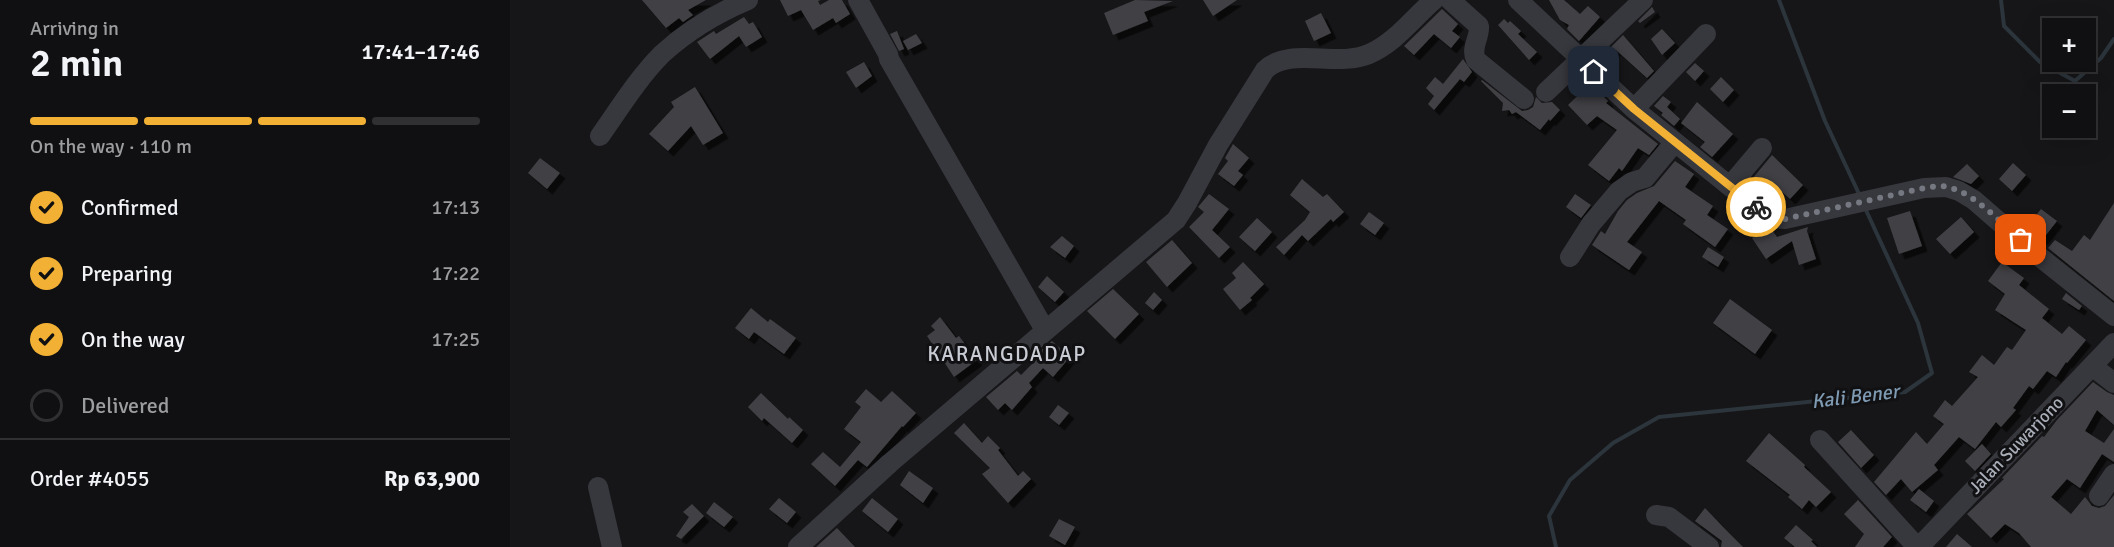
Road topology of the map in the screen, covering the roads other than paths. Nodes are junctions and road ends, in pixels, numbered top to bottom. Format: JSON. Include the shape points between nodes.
{"nodes":[{"id":1,"x":748,"y":0,"type":"edge"},
{"id":2,"x":858,"y":0,"type":"edge"},
{"id":3,"x":1434,"y":0,"type":"edge"},
{"id":4,"x":1450,"y":0,"type":"edge"},
{"id":5,"x":1643,"y":0,"type":"edge"},
{"id":6,"x":1523,"y":2,"type":"edge"},
{"id":7,"x":1706,"y":34,"type":"dead end"},
{"id":8,"x":1581,"y":59,"type":"junction"},
{"id":9,"x":1546,"y":92,"type":"dead end"},
{"id":10,"x":1524,"y":99,"type":"dead end"},
{"id":11,"x":1634,"y":109,"type":"junction"},
{"id":12,"x":600,"y":136,"type":"dead end"},
{"id":13,"x":1675,"y":142,"type":"junction"},
{"id":14,"x":1762,"y":148,"type":"dead end"},
{"id":15,"x":1730,"y":186,"type":"junction"},
{"id":16,"x":1570,"y":257,"type":"dead end"},
{"id":17,"x":2114,"y":316,"type":"edge"},
{"id":18,"x":1046,"y":330,"type":"junction"},
{"id":19,"x":2114,"y":343,"type":"edge"},
{"id":20,"x":2092,"y":366,"type":"junction"},
{"id":21,"x":2114,"y":382,"type":"edge"},
{"id":22,"x":1820,"y":440,"type":"dead end"},
{"id":23,"x":2114,"y":474,"type":"edge"},
{"id":24,"x":598,"y":487,"type":"dead end"},
{"id":25,"x":2099,"y":496,"type":"dead end"},
{"id":26,"x":1656,"y":515,"type":"dead end"},
{"id":27,"x":612,"y":547,"type":"edge"},
{"id":28,"x":798,"y":547,"type":"edge"},
{"id":29,"x":1709,"y":547,"type":"edge"},
{"id":30,"x":1918,"y":547,"type":"edge"}],
"edges":[{"from":1,"to":12,"type":"street","via":[[690,31],[661,55]]},
{"from":2,"to":18,"type":"street"},
{"from":3,"to":18,"type":"street","via":[[1389,42],[1368,54],[1346,60],[1285,59],[1271,64],[1218,145],[1176,220]]},
{"from":4,"to":10,"type":"street","via":[[1479,26],[1473,51],[1476,60]]},
{"from":5,"to":8,"type":"street"},
{"from":6,"to":8,"type":"street"},
{"from":7,"to":11,"type":"street"},
{"from":8,"to":9,"type":"street"},
{"from":8,"to":11,"type":"street"},
{"from":11,"to":13,"type":"street"},
{"from":13,"to":15,"type":"street"},
{"from":13,"to":16,"type":"street","via":[[1645,178],[1619,191]]},
{"from":14,"to":15,"type":"street"},
{"from":15,"to":17,"type":"street","via":[[1763,213],[1785,219],[1946,186],[1974,200]]},
{"from":18,"to":28,"type":"street"},
{"from":19,"to":20,"type":"street","name":"Jalan Suwarjono"},
{"from":20,"to":21,"type":"street"},
{"from":20,"to":30,"type":"street","name":"Jalan Suwarjono"},
{"from":22,"to":30,"type":"street"},
{"from":23,"to":25,"type":"street"},
{"from":24,"to":27,"type":"street"},
{"from":26,"to":29,"type":"street","via":[[1669,517]]}]}
